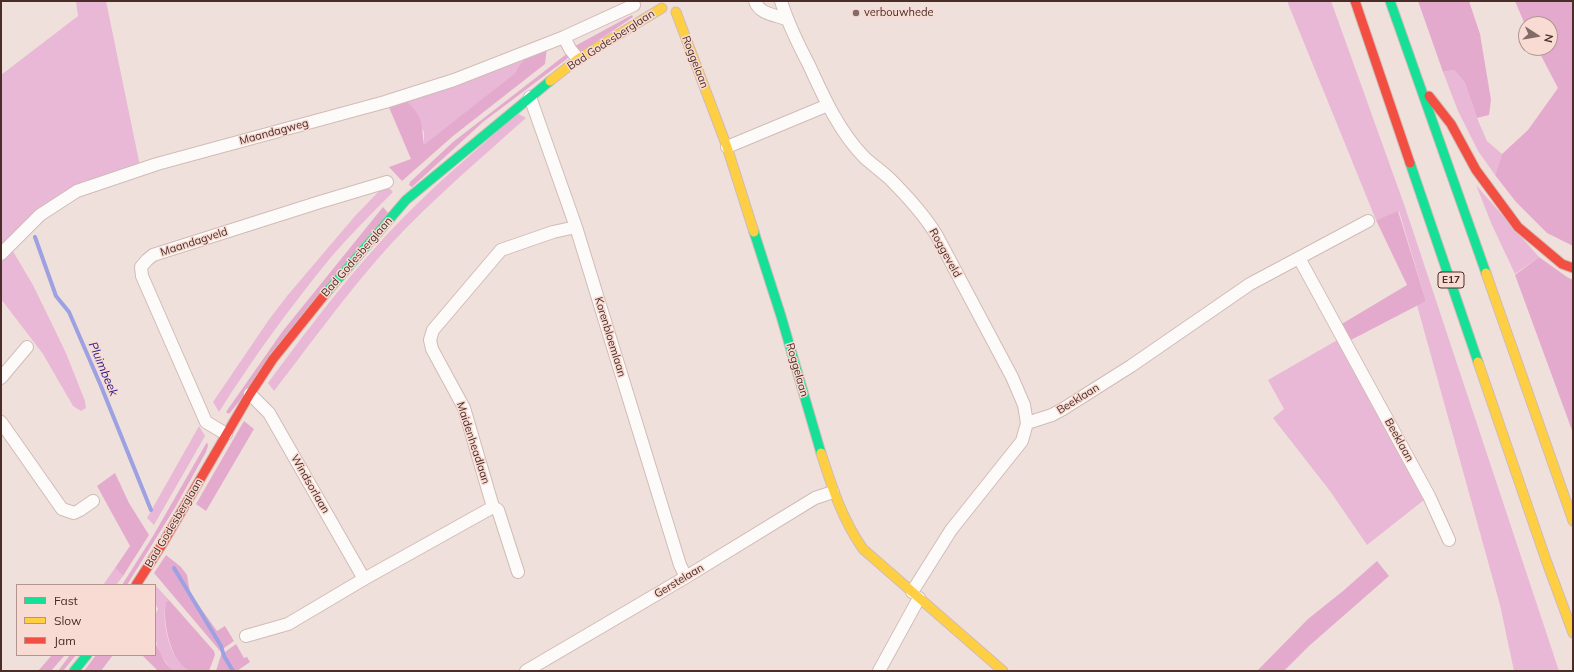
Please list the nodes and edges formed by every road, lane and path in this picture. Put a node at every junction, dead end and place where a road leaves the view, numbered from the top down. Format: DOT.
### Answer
graph roads {
  1 [pos="755,1"];
  2 [pos="781,1"];
  3 [pos="1355,1"];
  4 [pos="1390,1"];
  5 [pos="682,3"];
  6 [pos="661,4"];
  7 [pos="634,5"];
  8 [pos="676,12"];
  9 [pos="786,19"];
  10 [pos="564,37"];
  11 [pos="578,60"];
  12 [pos="1419,83"];
  13 [pos="530,97"];
  14 [pos="828,105"];
  15 [pos="727,147"];
  16 [pos="387,182"];
  17 [pos="1368,221"];
  18 [pos="576,227"];
  19 [pos="1,254"];
  20 [pos="1299,258"];
  21 [pos="1573,268"];
  22 [pos="27,347"];
  23 [pos="1,378"];
  24 [pos="250,394"];
  25 [pos="1,422"];
  26 [pos="1027,423"];
  27 [pos="226,434"];
  28 [pos="833,492"];
  29 [pos="93,501"];
  30 [pos="493,506"];
  31 [pos="1573,521"];
  32 [pos="1449,540"];
  33 [pos="518,572"];
  34 [pos="686,577"];
  35 [pos="364,580"];
  36 [pos="137,584"];
  37 [pos="915,595"];
  38 [pos="1573,633"];
  39 [pos="246,636"];
  40 [pos="86,656"];
  41 [pos="74,671"];
  42 [pos="526,671"];
  43 [pos="879,671"];
  44 [pos="1003,671"];
  1 -- 9 [label="street"];
  2 -- 9 [label="street, Roggeveld"];
  3 -- 38 [label="main road, E17"];
  4 -- 12 [label="main road"];
  5 -- 8 [label="main road"];
  6 -- 8 [label="main road"];
  6 -- 11 [label="main road, Bad Godesberglaan"];
  7 -- 10 [label="street, Maandagweg"];
  8 -- 15 [label="main road, Roggelaan"];
  9 -- 14 [label="street, Roggeveld"];
  10 -- 11 [label="street"];
  10 -- 19 [label="street, Maandagweg"];
  11 -- 13 [label="main road, Bad Godesberglaan"];
  12 -- 21 [label="main road"];
  12 -- 31 [label="main road"];
  13 -- 18 [label="street, Korenbloemlaan"];
  13 -- 24 [label="main road, Bad Godesberglaan"];
  14 -- 15 [label="street"];
  14 -- 26 [label="street, Roggeveld"];
  15 -- 28 [label="main road, Roggelaan"];
  16 -- 27 [label="street, Maandagveld"];
  17 -- 20 [label="street, Beeklaan"];
  18 -- 30 [label="street, Maidenheadlaan"];
  18 -- 34 [label="street, Korenbloemlaan"];
  20 -- 26 [label="street, Beeklaan"];
  20 -- 32 [label="street, Beeklaan"];
  22 -- 23 [label="street"];
  24 -- 27 [label="main road, Bad Godesberglaan"];
  24 -- 35 [label="street, Windsorlaan"];
  25 -- 29 [label="street"];
  26 -- 37 [label="street"];
  27 -- 36 [label="main road, Bad Godesberglaan"];
  28 -- 34 [label="street, Gerstelaan"];
  28 -- 37 [label="main road, Roggelaan"];
  30 -- 33 [label="street, Maidenheadlaan"];
  30 -- 35 [label="street"];
  34 -- 42 [label="street, Gerstelaan"];
  35 -- 39 [label="street"];
  37 -- 43 [label="street"];
  37 -- 44 [label="main road, Roggelaan"];
  40 -- 41 [label="main road"];
}
